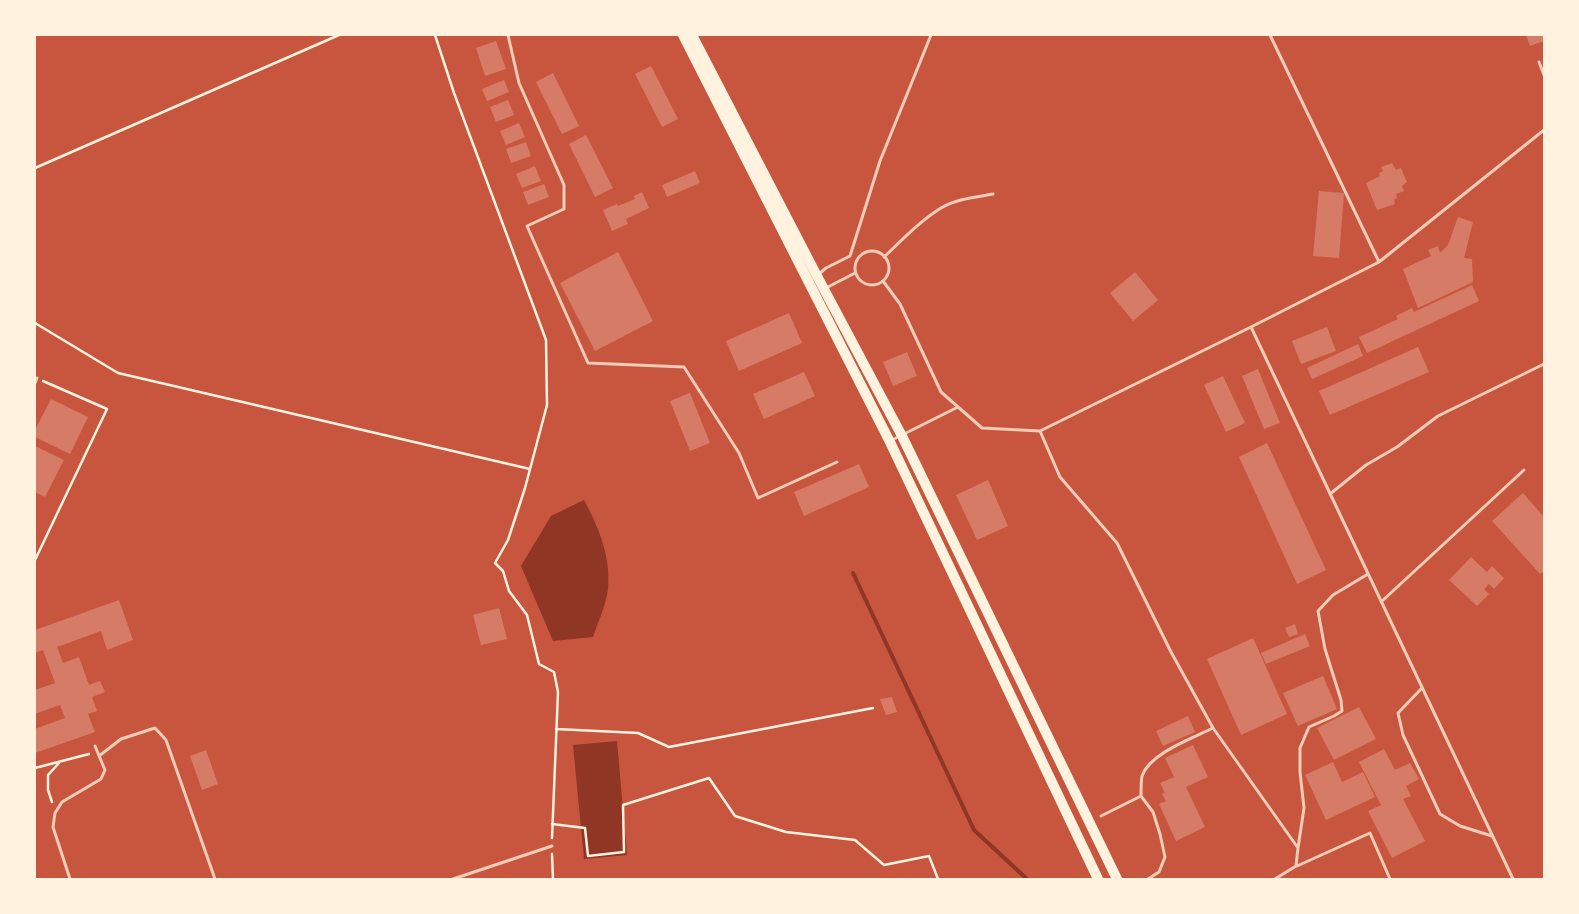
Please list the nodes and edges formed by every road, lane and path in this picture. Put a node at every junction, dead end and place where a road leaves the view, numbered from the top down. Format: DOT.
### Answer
graph roads {
  1 [pos="339,35"];
  2 [pos="435,35"];
  3 [pos="508,35"];
  4 [pos="683,35"];
  5 [pos="692,35"];
  6 [pos="931,35"];
  7 [pos="1270,35"];
  8 [pos="1539,62"];
  9 [pos="1544,76"];
  10 [pos="1544,130"];
  11 [pos="35,168"];
  12 [pos="993,194"];
  13 [pos="884,257"];
  14 [pos="1379,262"];
  15 [pos="855,273"];
  16 [pos="817,276"];
  17 [pos="883,281"];
  18 [pos="824,289"];
  19 [pos="35,323"];
  20 [pos="1251,328"];
  21 [pos="1544,364"];
  22 [pos="37,378"];
  23 [pos="35,383"];
  24 [pos="958,407"];
  25 [pos="1040,431"];
  26 [pos="902,436"];
  27 [pos="890,442"];
  28 [pos="837,462"];
  29 [pos="530,469"];
  30 [pos="1524,470"];
  31 [pos="1330,494"];
  32 [pos="35,560"];
  33 [pos="1368,574"];
  34 [pos="1381,602"];
  35 [pos="1422,688"];
  36 [pos="873,708"];
  37 [pos="1213,728"];
  38 [pos="556,729"];
  39 [pos="95,746"];
  40 [pos="98,752"];
  41 [pos="99,756"];
  42 [pos="60,761"];
  43 [pos="35,768"];
  44 [pos="1141,796"];
  45 [pos="55,813"];
  46 [pos="1101,816"];
  47 [pos="552,824"];
  48 [pos="1492,836"];
  49 [pos="552,846"];
  50 [pos="1298,848"];
  51 [pos="1296,866"];
  52 [pos="70,879"];
  53 [pos="215,879"];
  54 [pos="453,879"];
  55 [pos="553,879"];
  56 [pos="938,879"];
  57 [pos="1098,879"];
  58 [pos="1117,879"];
  59 [pos="1148,879"];
  60 [pos="1275,879"];
  61 [pos="1390,879"];
  62 [pos="1513,879"];
  1 -- 11 [label="path"];
  2 -- 29 [label="path"];
  3 -- 28 [label="lane"];
  4 -- 27 [label="main road"];
  5 -- 16 [label="main road"];
  6 -- 16 [label="lane"];
  7 -- 14 [label="lane"];
  8 -- 9 [label="lane"];
  10 -- 14 [label="lane"];
  12 -- 13 [label="lane"];
  13 -- 15 [label="lane"];
  13 -- 17 [label="lane"];
  14 -- 20 [label="lane"];
  15 -- 17 [label="lane"];
  15 -- 18 [label="lane"];
  16 -- 18 [label="main road"];
  17 -- 24 [label="lane"];
  18 -- 26 [label="main road"];
  19 -- 29 [label="path"];
  20 -- 25 [label="lane"];
  20 -- 31 [label="lane"];
  21 -- 31 [label="lane"];
  22 -- 23 [label="lane"];
  22 -- 32 [label="path"];
  24 -- 25 [label="lane"];
  24 -- 26 [label="lane"];
  25 -- 37 [label="lane"];
  26 -- 27 [label="lane"];
  26 -- 58 [label="main road"];
  27 -- 57 [label="main road"];
  29 -- 38 [label="path"];
  30 -- 34 [label="lane"];
  31 -- 33 [label="lane"];
  33 -- 34 [label="lane"];
  33 -- 50 [label="lane"];
  34 -- 35 [label="lane"];
  35 -- 48 [label="lane"];
  35 -- 48 [label="lane"];
  36 -- 38 [label="path"];
  37 -- 44 [label="lane"];
  37 -- 50 [label="lane"];
  38 -- 47 [label="path"];
  39 -- 40 [label="lane"];
  40 -- 41 [label="lane"];
  40 -- 42 [label="path"];
  41 -- 45 [label="lane"];
  41 -- 53 [label="lane"];
  42 -- 43 [label="path"];
  42 -- 45 [label="path"];
  44 -- 46 [label="lane"];
  44 -- 59 [label="lane"];
  45 -- 52 [label="lane"];
  47 -- 49 [label="path"];
  47 -- 56 [label="path"];
  48 -- 62 [label="lane"];
  49 -- 54 [label="lane"];
  49 -- 55 [label="path"];
  50 -- 51 [label="lane"];
  51 -- 60 [label="lane"];
  51 -- 61 [label="lane"];
}
